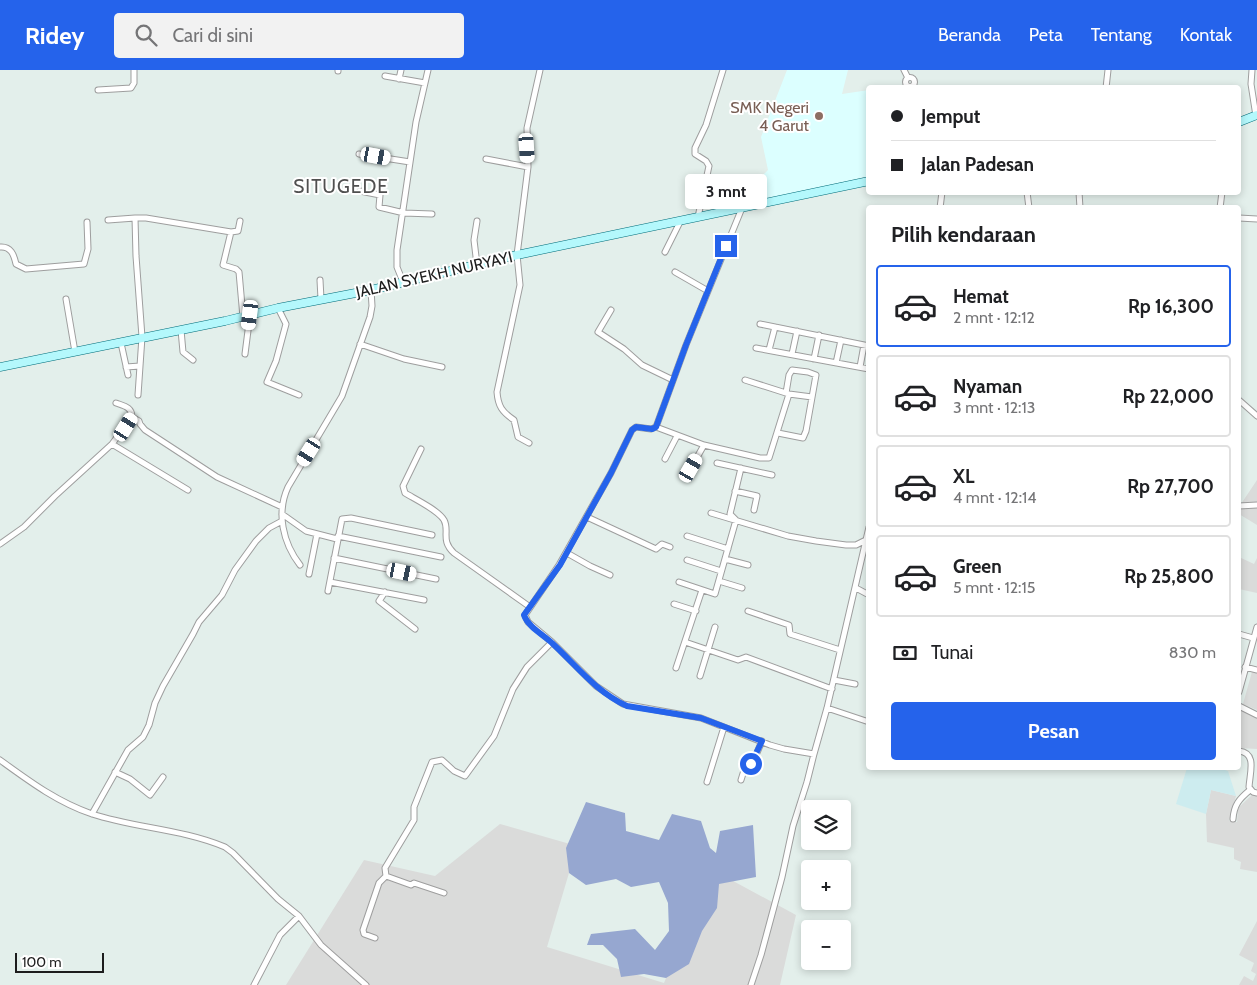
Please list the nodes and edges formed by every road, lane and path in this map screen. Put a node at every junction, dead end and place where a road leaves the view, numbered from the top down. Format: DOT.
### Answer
graph roads {
  1 [pos="134,70"];
  2 [pos="401,70"];
  3 [pos="428,70"];
  4 [pos="540,70"];
  5 [pos="723,70"];
  6 [pos="904,70"];
  7 [pos="1108,70"];
  8 [pos="1252,70"];
  9 [pos="385,76"];
  10 [pos="399,79"];
  11 [pos="425,83"];
  12 [pos="908,85"];
  13 [pos="1106,85"];
  14 [pos="98,90"];
  15 [pos="1257,115"];
  16 [pos="1241,121"];
  17 [pos="359,154"];
  18 [pos="486,159"];
  19 [pos="410,162"];
  20 [pos="528,167"];
  21 [pos="866,182"];
  22 [pos="360,190"];
  23 [pos="742,208"];
  24 [pos="404,212"];
  25 [pos="432,214"];
  26 [pos="135,218"];
  27 [pos="698,218"];
  28 [pos="1241,218"];
  29 [pos="1257,219"];
  30 [pos="108,220"];
  31 [pos="240,221"];
  32 [pos="477,221"];
  33 [pos="87,222"];
  34 [pos="680,222"];
  35 [pos="231,232"];
  36 [pos="0,247"];
  37 [pos="666,252"];
  38 [pos="517,256"];
  39 [pos="477,265"];
  40 [pos="675,272"];
  41 [pos="320,280"];
  42 [pos="403,282"];
  43 [pos="371,290"];
  44 [pos="708,291"];
  45 [pos="66,299"];
  46 [pos="321,299"];
  47 [pos="278,308"];
  48 [pos="611,310"];
  49 [pos="247,316"];
  50 [pos="760,324"];
  51 [pos="775,327"];
  52 [pos="181,330"];
  53 [pos="797,331"];
  54 [pos="819,335"];
  55 [pos="142,337"];
  56 [pos="842,340"];
  57 [pos="121,342"];
  58 [pos="360,344"];
  59 [pos="866,346"];
  60 [pos="756,348"];
  61 [pos="769,350"];
  62 [pos="76,352"];
  63 [pos="245,354"];
  64 [pos="792,354"];
  65 [pos="814,358"];
  66 [pos="193,360"];
  67 [pos="836,363"];
  68 [pos="140,366"];
  69 [pos="126,367"];
  70 [pos="442,367"];
  71 [pos="860,367"];
  72 [pos="0,368"];
  73 [pos="866,368"];
  74 [pos="128,376"];
  75 [pos="673,380"];
  76 [pos="745,380"];
  77 [pos="788,393"];
  78 [pos="138,395"];
  79 [pos="299,395"];
  80 [pos="812,396"];
  81 [pos="1241,402"];
  82 [pos="116,403"];
  83 [pos="132,416"];
  84 [pos="1257,416"];
  85 [pos="656,427"];
  86 [pos="778,433"];
  87 [pos="677,436"];
  88 [pos="529,443"];
  89 [pos="112,444"];
  90 [pos="704,445"];
  91 [pos="420,449"];
  92 [pos="665,459"];
  93 [pos="717,463"];
  94 [pos="691,468"];
  95 [pos="740,468"];
  96 [pos="772,475"];
  97 [pos="188,490"];
  98 [pos="735,491"];
  99 [pos="1257,505"];
  100 [pos="1241,506"];
  101 [pos="282,507"];
  102 [pos="754,510"];
  103 [pos="711,513"];
  104 [pos="282,514"];
  105 [pos="587,517"];
  106 [pos="736,520"];
  107 [pos="282,521"];
  108 [pos="317,534"];
  109 [pos="432,535"];
  110 [pos="687,536"];
  111 [pos="337,538"];
  112 [pos="866,540"];
  113 [pos="0,544"];
  114 [pos="670,547"];
  115 [pos="728,549"];
  116 [pos="566,552"];
  117 [pos="441,557"];
  118 [pos="334,558"];
  119 [pos="725,559"];
  120 [pos="687,560"];
  121 [pos="300,565"];
  122 [pos="748,565"];
  123 [pos="721,571"];
  124 [pos="309,574"];
  125 [pos="610,575"];
  126 [pos="436,579"];
  127 [pos="719,581"];
  128 [pos="330,582"];
  129 [pos="679,582"];
  130 [pos="742,588"];
  131 [pos="856,588"];
  132 [pos="328,590"];
  133 [pos="702,590"];
  134 [pos="386,592"];
  135 [pos="866,593"];
  136 [pos="424,600"];
  137 [pos="674,604"];
  138 [pos="530,606"];
  139 [pos="696,611"];
  140 [pos="748,611"];
  141 [pos="1257,627"];
  142 [pos="715,628"];
  143 [pos="415,629"];
  144 [pos="1241,635"];
  145 [pos="1253,638"];
  146 [pos="552,642"];
  147 [pos="685,642"];
  148 [pos="708,650"];
  149 [pos="840,650"];
  150 [pos="1245,667"];
  151 [pos="676,668"];
  152 [pos="1257,670"];
  153 [pos="700,676"];
  154 [pos="834,680"];
  155 [pos="854,684"];
  156 [pos="1241,684"];
  157 [pos="832,689"];
  158 [pos="1241,707"];
  159 [pos="827,708"];
  160 [pos="1257,714"];
  161 [pos="866,721"];
  162 [pos="724,727"];
  163 [pos="762,741"];
  164 [pos="1241,751"];
  165 [pos="814,754"];
  166 [pos="0,760"];
  167 [pos="115,772"];
  168 [pos="163,777"];
  169 [pos="741,780"];
  170 [pos="707,782"];
  171 [pos="1250,790"];
  172 [pos="1257,793"];
  173 [pos="92,814"];
  174 [pos="1233,819"];
  175 [pos="386,876"];
  176 [pos="444,893"];
  177 [pos="299,916"];
  178 [pos="375,938"];
  179 [pos="254,985"];
  180 [pos="366,985"];
  181 [pos="751,985"];
  1 -- 14 [label="street"];
  2 -- 10 [label="street"];
  3 -- 11 [label="street"];
  4 -- 20 [label="street"];
  5 -- 27 [label="street"];
  6 -- 12 [label="street"];
  7 -- 13 [label="street"];
  8 -- 15 [label="street"];
  9 -- 10 [label="street"];
  10 -- 11 [label="street"];
  11 -- 19 [label="street"];
  15 -- 16 [label="main road"];
  17 -- 19 [label="street"];
  18 -- 20 [label="street"];
  19 -- 24 [label="street"];
  20 -- 38 [label="street"];
  21 -- 23 [label="main road, JALAN SYEKH NURYAYI"];
  22 -- 24 [label="street"];
  23 -- 27 [label="main road, JALAN SYEKH NURYAYI"];
  23 -- 44 [label="street"];
  24 -- 25 [label="street"];
  24 -- 42 [label="street"];
  26 -- 30 [label="street"];
  26 -- 35 [label="street"];
  26 -- 55 [label="street"];
  27 -- 34 [label="main road, JALAN SYEKH NURYAYI"];
  28 -- 29 [label="street"];
  31 -- 35 [label="street"];
  32 -- 39 [label="street"];
  33 -- 36 [label="street"];
  34 -- 37 [label="street"];
  34 -- 38 [label="main road, JALAN SYEKH NURYAYI"];
  35 -- 49 [label="street"];
  38 -- 39 [label="main road, JALAN SYEKH NURYAYI"];
  38 -- 88 [label="street"];
  39 -- 42 [label="main road, JALAN SYEKH NURYAYI"];
  40 -- 44 [label="street"];
  41 -- 46 [label="street"];
  42 -- 43 [label="main road, JALAN SYEKH NURYAYI"];
  43 -- 46 [label="main road, JALAN SYEKH NURYAYI"];
  43 -- 58 [label="street"];
  44 -- 75 [label="street"];
  45 -- 62 [label="street"];
  46 -- 47 [label="main road, JALAN SYEKH NURYAYI"];
  47 -- 49 [label="main road, JALAN SYEKH NURYAYI"];
  47 -- 79 [label="street"];
  48 -- 75 [label="street"];
  49 -- 52 [label="main road, JALAN SYEKH NURYAYI"];
  49 -- 63 [label="street"];
  50 -- 51 [label="street"];
  51 -- 53 [label="street"];
  51 -- 61 [label="street"];
  52 -- 55 [label="main road, JALAN SYEKH NURYAYI"];
  52 -- 66 [label="street"];
  53 -- 54 [label="street"];
  53 -- 64 [label="street"];
  54 -- 56 [label="street"];
  54 -- 65 [label="street"];
  55 -- 57 [label="main road, JALAN SYEKH NURYAYI"];
  55 -- 68 [label="street"];
  56 -- 59 [label="street"];
  56 -- 67 [label="street"];
  57 -- 62 [label="main road, JALAN SYEKH NURYAYI"];
  57 -- 69 [label="street"];
  58 -- 70 [label="street"];
  58 -- 101 [label="street"];
  59 -- 71 [label="street"];
  60 -- 61 [label="street"];
  61 -- 64 [label="street"];
  62 -- 72 [label="main road, JALAN SYEKH NURYAYI"];
  64 -- 65 [label="street"];
  65 -- 67 [label="street"];
  67 -- 71 [label="street"];
  68 -- 69 [label="street"];
  68 -- 78 [label="street"];
  69 -- 74 [label="street"];
  71 -- 73 [label="street"];
  75 -- 85 [label="street"];
  76 -- 77 [label="street"];
  77 -- 80 [label="street"];
  77 -- 80 [label="street"];
  77 -- 86 [label="street"];
  80 -- 86 [label="street"];
  81 -- 84 [label="street"];
  82 -- 83 [label="street"];
  83 -- 89 [label="street"];
  83 -- 101 [label="street"];
  85 -- 87 [label="street"];
  85 -- 105 [label="street"];
  86 -- 90 [label="street"];
  87 -- 90 [label="street"];
  87 -- 92 [label="street"];
  89 -- 97 [label="street"];
  89 -- 113 [label="street"];
  90 -- 94 [label="street"];
  91 -- 138 [label="street"];
  93 -- 95 [label="street"];
  95 -- 96 [label="street"];
  95 -- 98 [label="street"];
  98 -- 102 [label="street"];
  98 -- 106 [label="street"];
  99 -- 100 [label="street"];
  101 -- 104 [label="street"];
  103 -- 106 [label="street"];
  104 -- 107 [label="street"];
  104 -- 108 [label="street"];
  105 -- 114 [label="street"];
  105 -- 116 [label="street"];
  106 -- 112 [label="street"];
  106 -- 115 [label="street"];
  107 -- 121 [label="street"];
  107 -- 167 [label="street"];
  108 -- 111 [label="street"];
  108 -- 124 [label="street"];
  109 -- 111 [label="street"];
  110 -- 115 [label="street"];
  111 -- 117 [label="street"];
  111 -- 118 [label="street"];
  112 -- 131 [label="street"];
  115 -- 119 [label="street"];
  116 -- 125 [label="street"];
  116 -- 138 [label="street"];
  118 -- 126 [label="street"];
  118 -- 128 [label="street"];
  119 -- 122 [label="street"];
  119 -- 123 [label="street"];
  120 -- 123 [label="street"];
  123 -- 127 [label="street"];
  127 -- 130 [label="street"];
  127 -- 133 [label="street"];
  128 -- 132 [label="street"];
  128 -- 134 [label="street"];
  129 -- 133 [label="street"];
  131 -- 135 [label="street"];
  131 -- 149 [label="street"];
  133 -- 139 [label="street"];
  134 -- 136 [label="street"];
  134 -- 143 [label="street"];
  137 -- 139 [label="street"];
  138 -- 146 [label="street"];
  139 -- 147 [label="street"];
  140 -- 149 [label="street"];
  141 -- 145 [label="street"];
  142 -- 148 [label="street"];
  144 -- 145 [label="street"];
  145 -- 150 [label="street"];
  146 -- 162 [label="street"];
  146 -- 175 [label="street"];
  147 -- 148 [label="street"];
  147 -- 151 [label="street"];
  148 -- 153 [label="street"];
  148 -- 157 [label="street"];
  149 -- 154 [label="street"];
  150 -- 152 [label="street"];
  150 -- 156 [label="street"];
  154 -- 155 [label="street"];
  154 -- 157 [label="street"];
  157 -- 159 [label="street"];
  158 -- 160 [label="street"];
  159 -- 161 [label="street"];
  159 -- 165 [label="street"];
  162 -- 163 [label="street"];
  162 -- 170 [label="street"];
  163 -- 165 [label="street"];
  163 -- 169 [label="street"];
  164 -- 171 [label="street"];
  165 -- 181 [label="street"];
  166 -- 173 [label="street"];
  167 -- 168 [label="street"];
  167 -- 173 [label="street"];
  171 -- 172 [label="street"];
  171 -- 174 [label="street"];
  173 -- 177 [label="street"];
  175 -- 176 [label="street"];
  175 -- 178 [label="street"];
  177 -- 179 [label="street"];
  177 -- 180 [label="street"];
}
